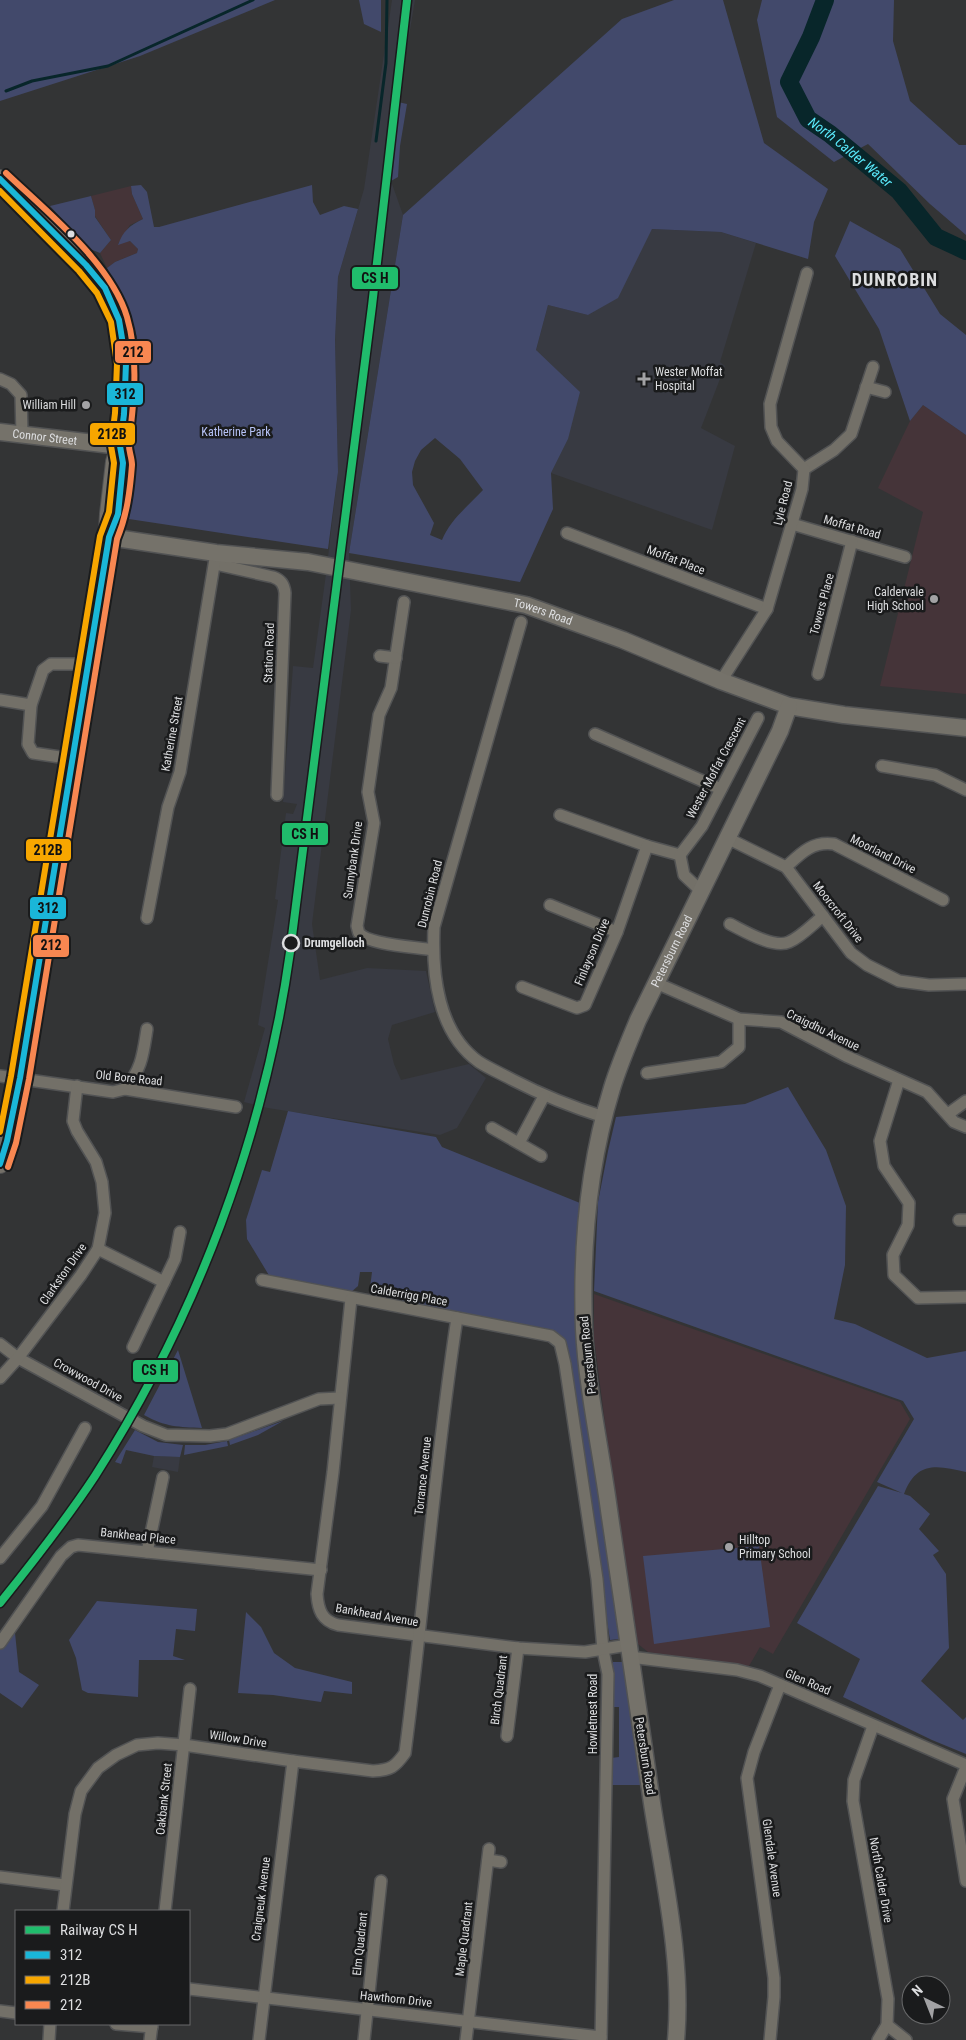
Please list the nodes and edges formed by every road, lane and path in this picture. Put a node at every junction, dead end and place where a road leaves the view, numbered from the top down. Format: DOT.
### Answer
graph roads {
  1 [pos="0,179"];
  2 [pos="807,273"];
  3 [pos="873,367"];
  4 [pos="0,378"];
  5 [pos="866,387"];
  6 [pos="885,392"];
  7 [pos="0,432"];
  8 [pos="22,435"];
  9 [pos="120,446"];
  10 [pos="804,469"];
  11 [pos="792,524"];
  12 [pos="109,537"];
  13 [pos="572,538"];
  14 [pos="852,541"];
  15 [pos="905,556"];
  16 [pos="215,558"];
  17 [pos="404,602"];
  18 [pos="767,609"];
  19 [pos="521,622"];
  20 [pos="380,656"];
  21 [pos="396,658"];
  22 [pos="89,664"];
  23 [pos="818,674"];
  24 [pos="721,681"];
  25 [pos="0,700"];
  26 [pos="31,705"];
  27 [pos="789,706"];
  28 [pos="758,718"];
  29 [pos="966,728"];
  30 [pos="595,734"];
  31 [pos="73,759"];
  32 [pos="882,766"];
  33 [pos="721,789"];
  34 [pos="966,790"];
  35 [pos="277,795"];
  36 [pos="560,815"];
  37 [pos="727,838"];
  38 [pos="647,846"];
  39 [pos="680,854"];
  40 [pos="786,867"];
  41 [pos="702,892"];
  42 [pos="943,900"];
  43 [pos="550,905"];
  44 [pos="824,916"];
  45 [pos="147,918"];
  46 [pos="730,924"];
  47 [pos="617,932"];
  48 [pos="433,950"];
  49 [pos="656,983"];
  50 [pos="966,984"];
  51 [pos="522,987"];
  52 [pos="739,1019"];
  53 [pos="147,1029"];
  54 [pos="647,1073"];
  55 [pos="0,1076"];
  56 [pos="20,1078"];
  57 [pos="899,1080"];
  58 [pos="77,1086"];
  59 [pos="125,1089"];
  60 [pos="544,1096"];
  61 [pos="966,1101"];
  62 [pos="236,1107"];
  63 [pos="948,1114"];
  64 [pos="604,1117"];
  65 [pos="966,1127"];
  66 [pos="492,1128"];
  67 [pos="518,1143"];
  68 [pos="542,1156"];
  69 [pos="0,1164"];
  70 [pos="180,1232"];
  71 [pos="98,1249"];
  72 [pos="262,1280"];
  73 [pos="164,1282"];
  74 [pos="966,1297"];
  75 [pos="351,1299"];
  76 [pos="457,1318"];
  77 [pos="551,1336"];
  78 [pos="0,1344"];
  79 [pos="133,1348"];
  80 [pos="18,1358"];
  81 [pos="0,1378"];
  82 [pos="340,1398"];
  83 [pos="85,1428"];
  84 [pos="163,1477"];
  85 [pos="4,1545"];
  86 [pos="147,1552"];
  87 [pos="0,1558"];
  88 [pos="321,1570"];
  89 [pos="420,1636"];
  90 [pos="0,1643"];
  91 [pos="518,1648"];
  92 [pos="603,1650"];
  93 [pos="629,1651"];
  94 [pos="780,1685"];
  95 [pos="190,1689"];
  96 [pos="873,1726"];
  97 [pos="507,1736"];
  98 [pos="184,1745"];
  99 [pos="293,1762"];
  100 [pos="966,1766"];
  101 [pos="501,1862"];
  102 [pos="0,1877"];
  103 [pos="381,1881"];
  104 [pos="966,1881"];
  105 [pos="65,1885"];
  106 [pos="62,1910"];
  107 [pos="165,1910"];
  108 [pos="190,1988"];
  109 [pos="263,1998"];
  110 [pos="367,2010"];
  111 [pos="0,2011"];
  112 [pos="15,2013"];
  113 [pos="468,2021"];
  114 [pos="50,2025"];
  115 [pos="134,2025"];
  116 [pos="887,2025"];
  117 [pos="152,2026"];
  118 [pos="601,2038"];
  119 [pos="48,2040"];
  120 [pos="150,2040"];
  121 [pos="258,2040"];
  122 [pos="364,2040"];
  123 [pos="466,2040"];
  124 [pos="676,2040"];
  125 [pos="770,2040"];
  126 [pos="878,2040"];
  127 [pos="906,2040"];
  1 -- 9 [label="main road"];
  2 -- 10 [label="street, Lyle Road"];
  3 -- 5 [label="street"];
  4 -- 8 [label="street"];
  5 -- 6 [label="street"];
  5 -- 10 [label="street"];
  7 -- 8 [label="main road, Connor Street"];
  8 -- 9 [label="main road, Connor Street"];
  9 -- 12 [label="main road"];
  10 -- 11 [label="street, Lyle Road"];
  11 -- 14 [label="street, Moffat Road"];
  11 -- 18 [label="street, Lyle Road"];
  12 -- 16 [label="main road, Towers Road"];
  12 -- 22 [label="main road"];
  13 -- 18 [label="street, Moffat Place"];
  14 -- 15 [label="street, Moffat Road"];
  14 -- 23 [label="street, Towers Place"];
  16 -- 24 [label="main road, Towers Road"];
  16 -- 35 [label="street, Station Road"];
  16 -- 45 [label="street, Katherine Street"];
  17 -- 21 [label="street, Sunnybank Drive"];
  18 -- 24 [label="street, Lyle Road"];
  19 -- 48 [label="street, Dunrobin Road"];
  20 -- 21 [label="street"];
  21 -- 48 [label="street, Sunnybank Drive"];
  22 -- 26 [label="street"];
  22 -- 31 [label="main road"];
  24 -- 27 [label="main road, Towers Road"];
  25 -- 26 [label="street"];
  26 -- 31 [label="street"];
  27 -- 29 [label="main road, Towers Road"];
  27 -- 37 [label="main road, Petersburn Road"];
  28 -- 33 [label="street, Wester Moffat Crescent"];
  30 -- 33 [label="street"];
  31 -- 56 [label="main road"];
  32 -- 34 [label="street"];
  33 -- 39 [label="street, Wester Moffat Crescent"];
  36 -- 38 [label="street"];
  37 -- 40 [label="street, Moorcroft Drive"];
  37 -- 41 [label="main road, Petersburn Road"];
  38 -- 39 [label="street"];
  38 -- 47 [label="street, Finlayson Drive"];
  39 -- 41 [label="street"];
  40 -- 42 [label="street, Moorland Drive"];
  40 -- 44 [label="street, Moorcroft Drive"];
  41 -- 49 [label="main road, Petersburn Road"];
  43 -- 47 [label="street"];
  44 -- 46 [label="street"];
  44 -- 50 [label="street, Moorcroft Drive"];
  47 -- 51 [label="street, Finlayson Drive"];
  48 -- 60 [label="street, Dunrobin Road"];
  49 -- 52 [label="street, Craigdhu Avenue"];
  49 -- 64 [label="main road, Petersburn Road"];
  52 -- 54 [label="street"];
  52 -- 57 [label="street, Craigdhu Avenue"];
  53 -- 59 [label="street"];
  55 -- 56 [label="street, Old Bore Road"];
  56 -- 58 [label="street, Old Bore Road"];
  56 -- 69 [label="main road"];
  57 -- 63 [label="street, Craigdhu Avenue"];
  57 -- 74 [label="street"];
  58 -- 59 [label="street, Old Bore Road"];
  58 -- 71 [label="street, Clarkston Drive"];
  59 -- 62 [label="street, Old Bore Road"];
  60 -- 64 [label="street, Dunrobin Road"];
  60 -- 67 [label="street"];
  61 -- 63 [label="street"];
  63 -- 65 [label="street, Craigdhu Avenue"];
  64 -- 93 [label="main road, Petersburn Road"];
  66 -- 67 [label="street"];
  67 -- 68 [label="street"];
  70 -- 73 [label="street"];
  71 -- 73 [label="street"];
  71 -- 80 [label="street, Clarkston Drive"];
  72 -- 75 [label="street, Calderrigg Place"];
  73 -- 79 [label="street"];
  75 -- 76 [label="street, Calderrigg Place"];
  75 -- 82 [label="street, Bankhead Avenue"];
  76 -- 77 [label="street, Calderrigg Place"];
  76 -- 89 [label="street, Torrance Avenue"];
  77 -- 92 [label="street, Howletnest Road"];
  78 -- 80 [label="street, Crowwood Drive"];
  80 -- 81 [label="street, Clarkston Drive"];
  80 -- 82 [label="street, Crowwood Drive"];
  82 -- 88 [label="street, Bankhead Avenue"];
  83 -- 85 [label="street"];
  84 -- 86 [label="street"];
  85 -- 87 [label="street"];
  86 -- 88 [label="street, Bankhead Place"];
  86 -- 90 [label="street, Bankhead Place"];
  88 -- 89 [label="street, Bankhead Avenue"];
  89 -- 91 [label="street, Bankhead Avenue"];
  89 -- 99 [label="street, Willow Drive"];
  91 -- 92 [label="street, Bankhead Avenue"];
  91 -- 97 [label="street, Birch Quadrant"];
  92 -- 93 [label="street, Bankhead Avenue"];
  92 -- 118 [label="street, Howletnest Road"];
  93 -- 94 [label="street, Glen Road"];
  93 -- 124 [label="main road, Petersburn Road"];
  94 -- 96 [label="street, Glen Road"];
  94 -- 125 [label="street, Glendale Avenue"];
  95 -- 98 [label="street, Oakbank Street"];
  96 -- 100 [label="street, Glen Road"];
  96 -- 116 [label="street, North Calder Drive"];
  98 -- 99 [label="street, Willow Drive"];
  98 -- 105 [label="street, Willow Drive"];
  98 -- 107 [label="street, Oakbank Street"];
  99 -- 109 [label="street, Craigneuk Avenue"];
  100 -- 104 [label="street"];
  101 -- 113 [label="street, Maple Quadrant"];
  102 -- 105 [label="street"];
  103 -- 110 [label="street, Elm Quadrant"];
  105 -- 106 [label="street, Willow Drive"];
  108 -- 109 [label="street, Hawthorn Drive"];
  109 -- 110 [label="street, Hawthorn Drive"];
  109 -- 121 [label="street, Craigneuk Avenue"];
  110 -- 113 [label="street, Hawthorn Drive"];
  110 -- 122 [label="street, Elm Quadrant"];
  111 -- 112 [label="street"];
  113 -- 118 [label="street, Hawthorn Drive"];
  113 -- 123 [label="street, Maple Quadrant"];
  114 -- 119 [label="street"];
  115 -- 117 [label="street"];
  116 -- 126 [label="street, North Calder Drive"];
  116 -- 127 [label="street"];
  117 -- 120 [label="street"];
}
